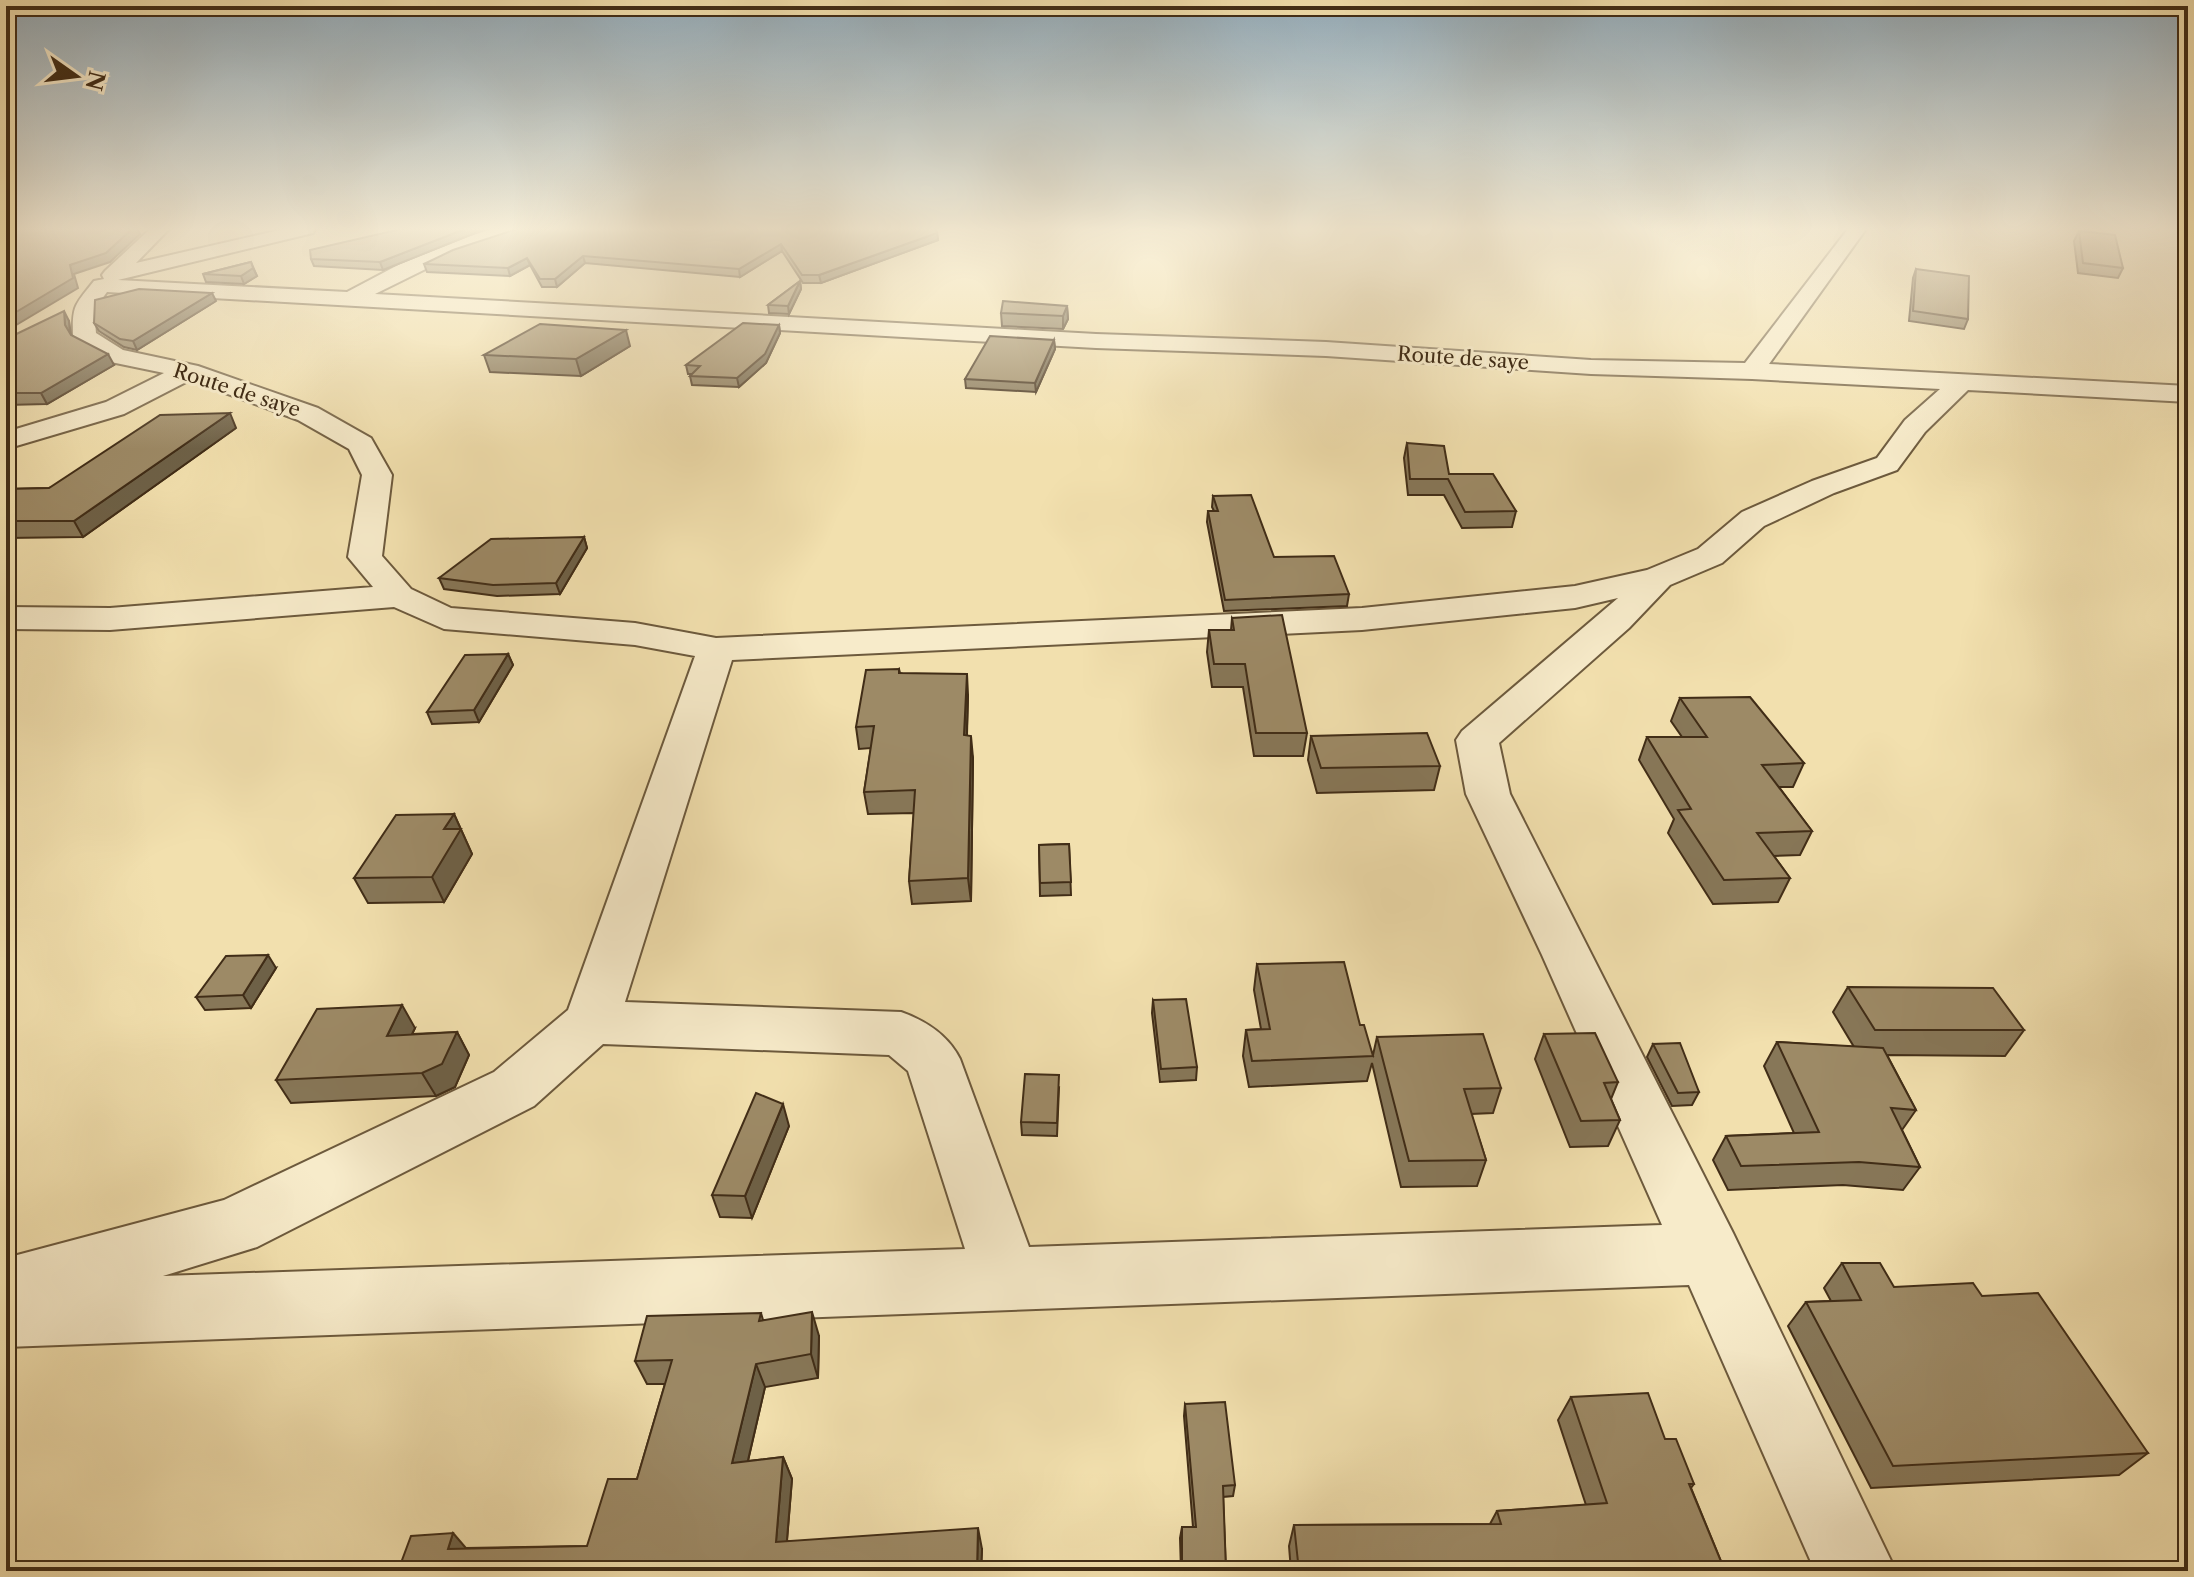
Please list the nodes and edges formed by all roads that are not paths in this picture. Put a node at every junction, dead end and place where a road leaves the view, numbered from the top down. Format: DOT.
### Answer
graph roads {
  1 [pos="76,303"];
  2 [pos="89,303"];
  3 [pos="396,303"];
  4 [pos="1803,303"];
  5 [pos="63,312"];
  6 [pos="189,371"];
  7 [pos="1752,371"];
  8 [pos="1961,383"];
  9 [pos="2188,394"];
  10 [pos="6,441"];
  11 [pos="1658,578"];
  12 [pos="399,596"];
  13 [pos="6,618"];
  14 [pos="716,649"];
  15 [pos="591,1022"];
  16 [pos="1710,1254"];
  17 [pos="1008,1279"];
  18 [pos="6,1290"];
  19 [pos="6,1314"];
  20 [pos="1856,1571"];
  1 -- 5 [label="street"];
  2 -- 6 [label="street, Route de saye"];
  3 -- 7 [label="street, Route de saye"];
  4 -- 7 [label="street"];
  6 -- 10 [label="street"];
  6 -- 12 [label="street, Route de saye"];
  7 -- 8 [label="street, Route de saye"];
  8 -- 9 [label="street, Route de saye"];
  8 -- 11 [label="street"];
  11 -- 14 [label="street, Route de saye"];
  11 -- 16 [label="street"];
  12 -- 13 [label="street"];
  12 -- 14 [label="street, Route de saye"];
  14 -- 15 [label="street"];
  15 -- 17 [label="street"];
  15 -- 18 [label="street"];
  16 -- 17 [label="street"];
  16 -- 20 [label="street"];
  17 -- 19 [label="street"];
}
